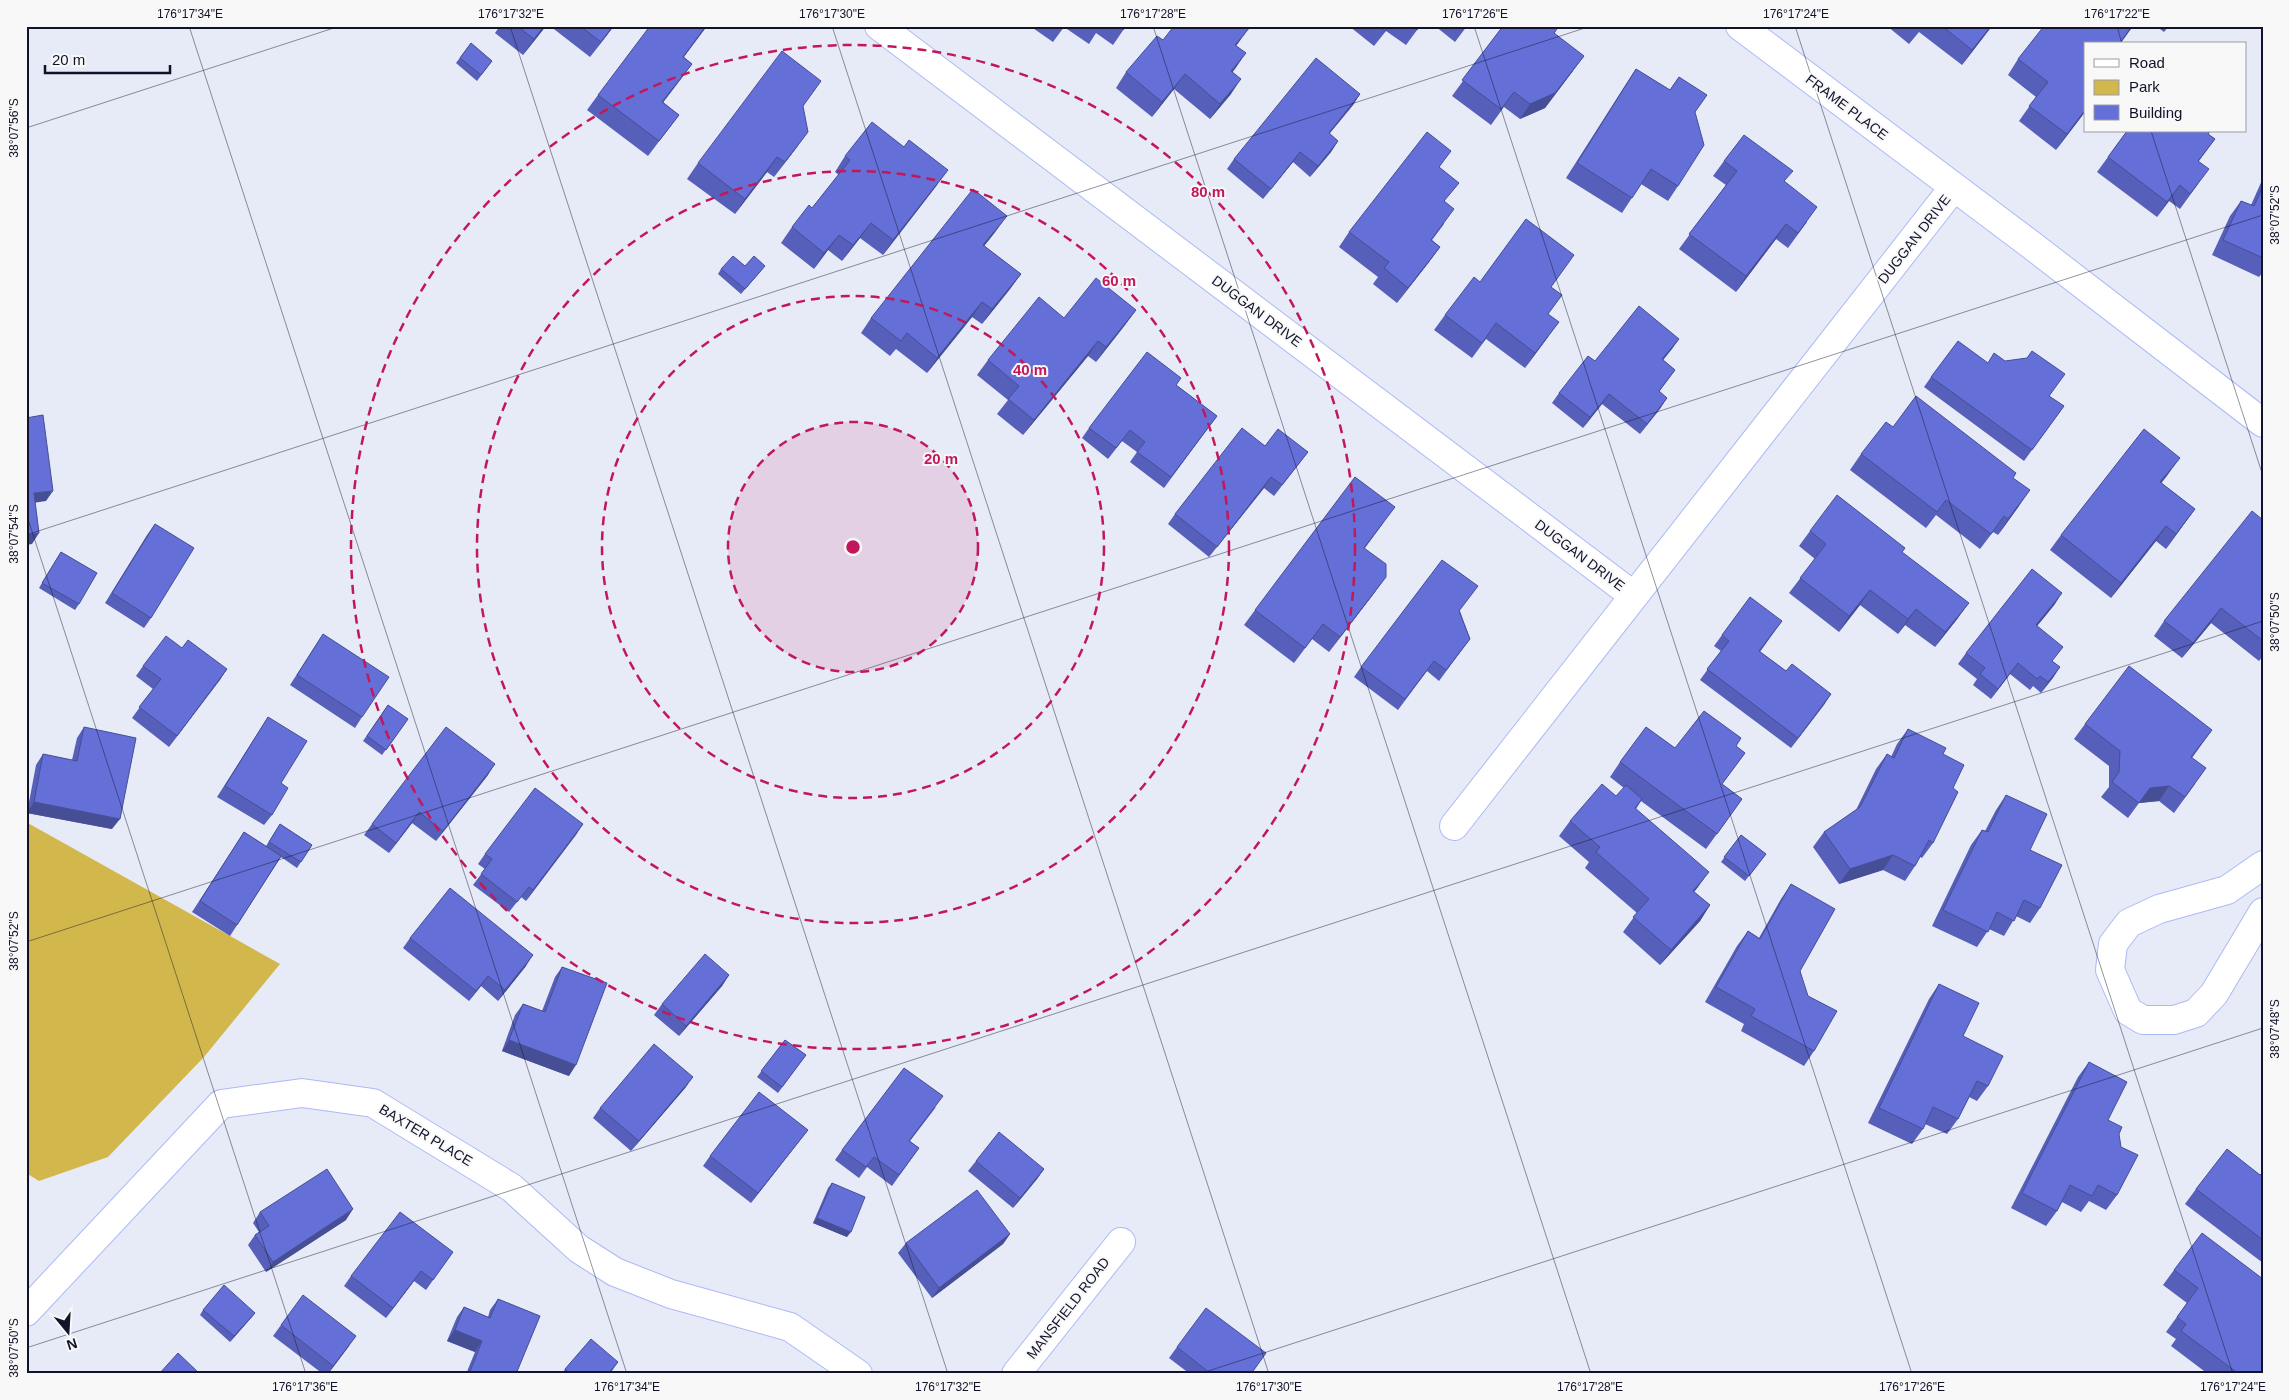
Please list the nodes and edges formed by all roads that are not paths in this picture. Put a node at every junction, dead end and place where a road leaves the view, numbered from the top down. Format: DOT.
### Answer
graph roads {
  1 [pos="879,26"];
  2 [pos="1740,26"];
  3 [pos="1954,187"];
  4 [pos="2263,423"];
  5 [pos="1634,596"];
  6 [pos="1454,826"];
  7 [pos="2263,865"];
  8 [pos="2263,912"];
  9 [pos="1121,1242"];
  10 [pos="26,1312"];
  11 [pos="858,1374"];
  12 [pos="1016,1374"];
  1 -- 5 [label="street, DUGGAN DRIVE"];
  2 -- 3 [label="street, FRAME PLACE"];
  3 -- 4 [label="street, DUGGAN DRIVE"];
  3 -- 5 [label="street, DUGGAN DRIVE"];
  5 -- 6 [label="street, DUGGAN DRIVE"];
  7 -- 8 [label="street"];
  9 -- 12 [label="street, MANSFIELD ROAD"];
  10 -- 11 [label="street, BAXTER PLACE"];
}
